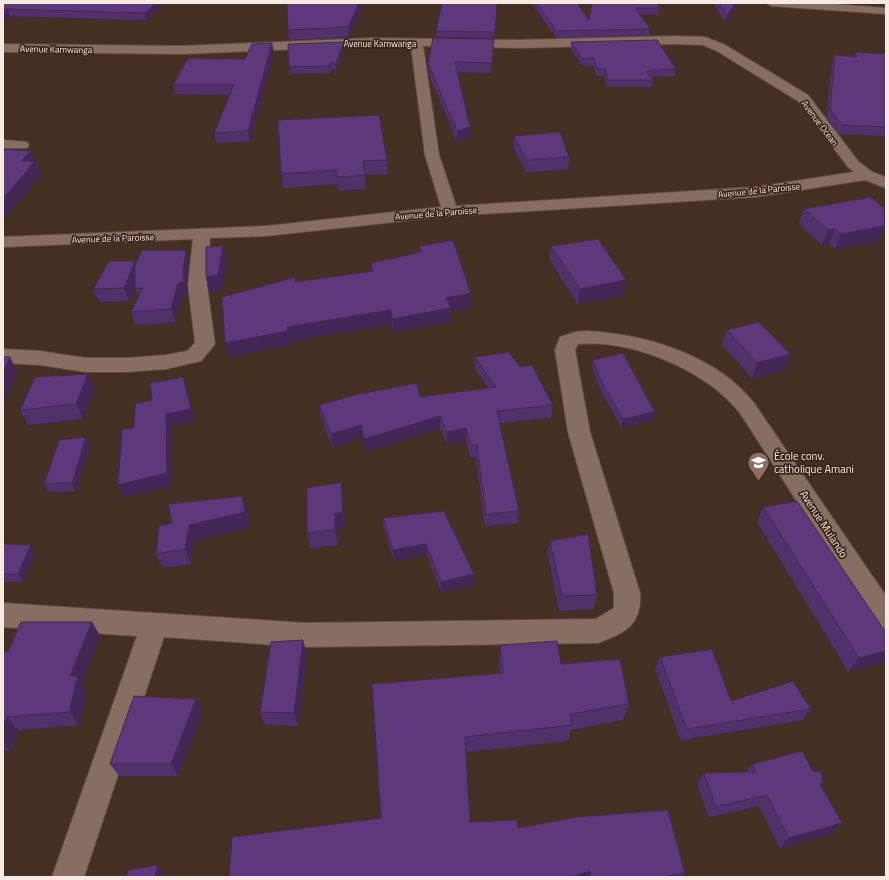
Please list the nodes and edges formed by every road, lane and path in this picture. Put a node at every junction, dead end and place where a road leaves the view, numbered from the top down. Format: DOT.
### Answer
graph roads {
  1 [pos="772,3"];
  2 [pos="886,11"];
  3 [pos="417,44"];
  4 [pos="3,48"];
  5 [pos="730,54"];
  6 [pos="3,144"];
  7 [pos="22,145"];
  8 [pos="867,175"];
  9 [pos="886,183"];
  10 [pos="450,211"];
  11 [pos="202,234"];
  12 [pos="3,242"];
  13 [pos="3,356"];
  14 [pos="3,615"];
  15 [pos="886,618"];
  16 [pos="154,626"];
  17 [pos="68,877"];
  1 -- 2 [label="street"];
  3 -- 4 [label="street, Avenue Kamwanga"];
  3 -- 5 [label="street, Avenue Kamwanga"];
  3 -- 10 [label="street"];
  5 -- 8 [label="street, Avenue Ocean"];
  6 -- 7 [label="street"];
  8 -- 9 [label="street, Avenue Ocean"];
  8 -- 10 [label="street, Avenue de la Paroisse"];
  10 -- 11 [label="street, Avenue de la Paroisse"];
  11 -- 12 [label="street, Avenue de la Paroisse"];
  11 -- 13 [label="street"];
  14 -- 16 [label="street"];
  15 -- 16 [label="street, Avenue Mulando"];
  16 -- 17 [label="street"];
}
